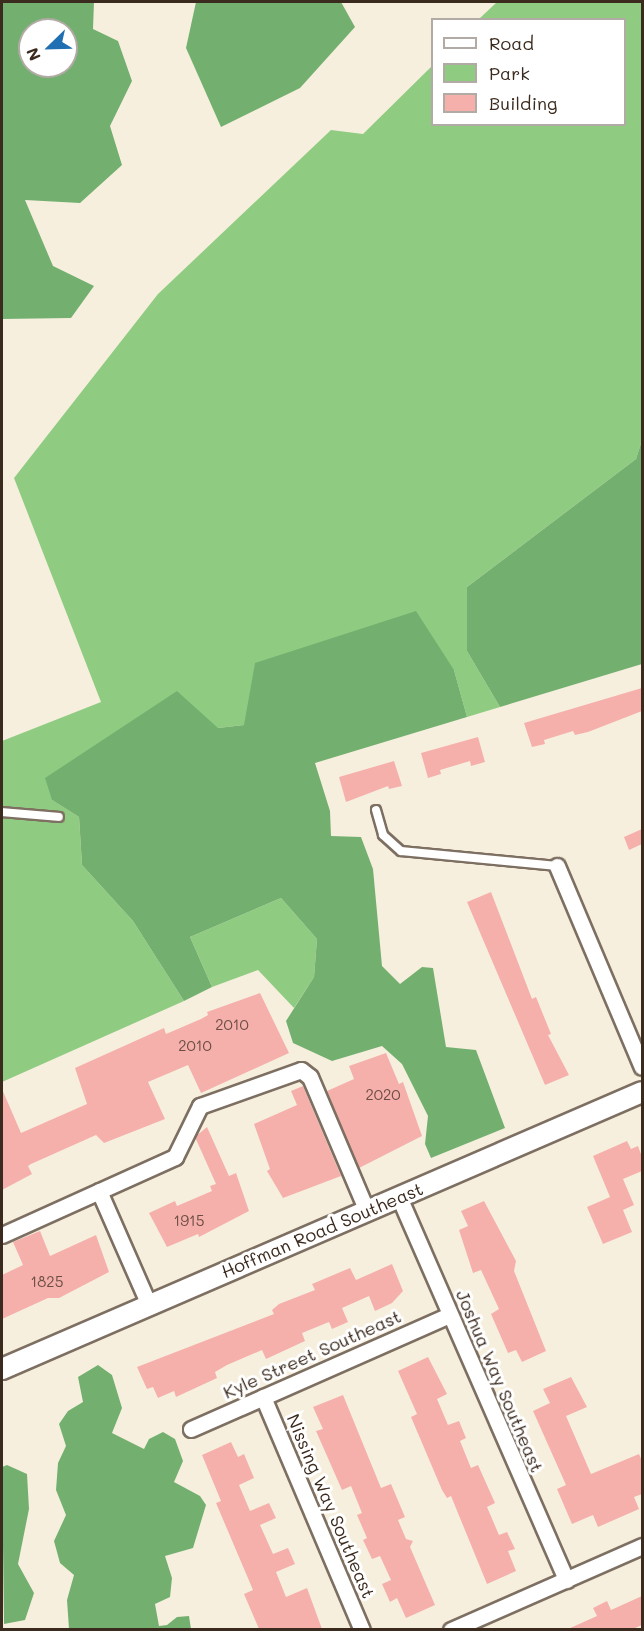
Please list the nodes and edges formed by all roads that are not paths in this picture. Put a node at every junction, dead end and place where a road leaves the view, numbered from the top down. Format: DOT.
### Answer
graph roads {
  1 [pos="376,810"];
  2 [pos="2,812"];
  3 [pos="59,817"];
  4 [pos="557,866"];
  5 [pos="642,1067"];
  6 [pos="642,1092"];
  7 [pos="99,1191"];
  8 [pos="399,1197"];
  9 [pos="367,1211"];
  10 [pos="2,1235"];
  11 [pos="149,1305"];
  12 [pos="449,1315"];
  13 [pos="2,1368"];
  14 [pos="263,1397"];
  15 [pos="190,1429"];
  16 [pos="642,1546"];
  17 [pos="566,1580"];
  18 [pos="362,1629"];
  19 [pos="451,1629"];
  1 -- 4 [label="lane"];
  2 -- 3 [label="lane"];
  4 -- 5 [label="street"];
  6 -- 8 [label="street, Hoffman Road Southeast"];
  7 -- 9 [label="street"];
  7 -- 10 [label="street"];
  7 -- 11 [label="street"];
  8 -- 9 [label="street, Hoffman Road Southeast"];
  8 -- 12 [label="street, Joshua Way Southeast"];
  9 -- 11 [label="street, Hoffman Road Southeast"];
  11 -- 13 [label="street, Hoffman Road Southeast"];
  12 -- 14 [label="street, Kyle Street Southeast"];
  12 -- 17 [label="street, Joshua Way Southeast"];
  14 -- 15 [label="street, Kyle Street Southeast"];
  14 -- 18 [label="street, Nissing Way Southeast"];
  16 -- 17 [label="street"];
  17 -- 19 [label="street"];
}
